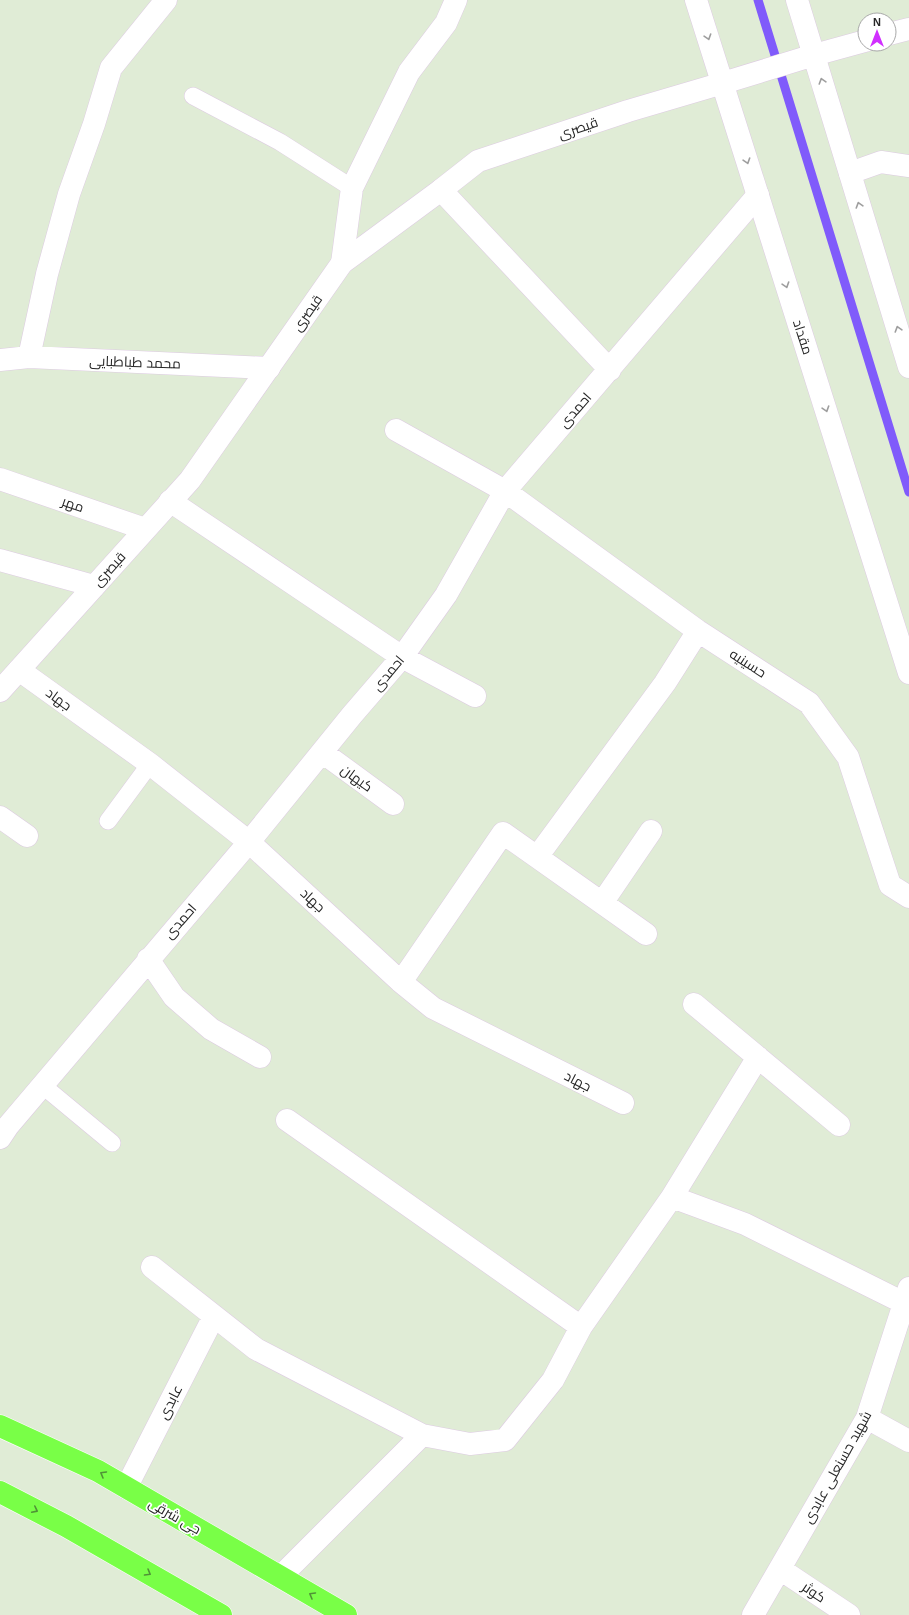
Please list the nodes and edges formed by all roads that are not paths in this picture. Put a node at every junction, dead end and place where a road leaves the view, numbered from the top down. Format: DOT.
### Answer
graph roads {
  1 [pos="166,0"];
  2 [pos="456,0"];
  3 [pos="696,0"];
  4 [pos="797,0"];
  5 [pos="909,29"];
  6 [pos="897,32"];
  7 [pos="857,43"];
  8 [pos="814,55"];
  9 [pos="722,83"];
  10 [pos="193,96"];
  11 [pos="909,166"];
  12 [pos="850,173"];
  13 [pos="352,188"];
  14 [pos="441,190"];
  15 [pos="758,195"];
  16 [pos="342,263"];
  17 [pos="30,357"];
  18 [pos="0,360"];
  19 [pos="909,366"];
  20 [pos="269,368"];
  21 [pos="610,370"];
  22 [pos="396,430"];
  23 [pos="0,479"];
  24 [pos="505,491"];
  25 [pos="170,501"];
  26 [pos="145,529"];
  27 [pos="0,560"];
  28 [pos="94,586"];
  29 [pos="698,630"];
  30 [pos="402,657"];
  31 [pos="19,670"];
  32 [pos="909,673"];
  33 [pos="0,690"];
  34 [pos="475,696"];
  35 [pos="322,752"];
  36 [pos="150,764"];
  37 [pos="393,804"];
  38 [pos="0,817"];
  39 [pos="108,821"];
  40 [pos="651,831"];
  41 [pos="27,836"];
  42 [pos="249,842"];
  43 [pos="537,857"];
  44 [pos="909,897"];
  45 [pos="602,903"];
  46 [pos="646,934"];
  47 [pos="148,960"];
  48 [pos="401,982"];
  49 [pos="694,1004"];
  50 [pos="260,1057"];
  51 [pos="758,1057"];
  52 [pos="42,1085"];
  53 [pos="623,1103"];
  54 [pos="287,1120"];
  55 [pos="839,1125"];
  56 [pos="3,1128"];
  57 [pos="112,1143"];
  58 [pos="672,1197"];
  59 [pos="152,1267"];
  60 [pos="907,1296"];
  61 [pos="214,1316"];
  62 [pos="581,1327"];
  63 [pos="867,1418"];
  64 [pos="0,1426"];
  65 [pos="422,1435"];
  66 [pos="909,1441"];
  67 [pos="126,1488"];
  68 [pos="0,1492"];
  69 [pos="780,1569"];
  70 [pos="280,1577"];
  71 [pos="221,1615"];
  72 [pos="346,1615"];
  73 [pos="753,1615"];
  74 [pos="849,1615"];
  1 -- 17 [label="street"];
  2 -- 13 [label="street"];
  3 -- 9 [label="street, مقداد, one-way"];
  4 -- 8 [label="street"];
  5 -- 6 [label="street"];
  7 -- 8 [label="street, قیصری"];
  8 -- 9 [label="street, قیصری"];
  12 -- 8 [label="street, one-way"];
  9 -- 14 [label="street, قیصری"];
  9 -- 15 [label="street, مقداد, one-way"];
  10 -- 13 [label="lane"];
  11 -- 12 [label="street"];
  19 -- 12 [label="street, one-way"];
  13 -- 16 [label="street"];
  14 -- 16 [label="street, قیصری"];
  14 -- 21 [label="street"];
  15 -- 21 [label="street, احمدی"];
  15 -- 32 [label="street, مقداد, one-way"];
  16 -- 20 [label="street, قیصری"];
  17 -- 18 [label="street, محمد طباطبایی"];
  17 -- 20 [label="street, محمد طباطبایی"];
  20 -- 25 [label="street, قیصری"];
  21 -- 24 [label="street, احمدی"];
  22 -- 24 [label="street, حسینیه"];
  23 -- 26 [label="street, مهر"];
  24 -- 29 [label="street, حسینیه"];
  24 -- 30 [label="street, احمدی"];
  25 -- 26 [label="street, قیصری"];
  25 -- 30 [label="street"];
  26 -- 28 [label="street, قیصری"];
  27 -- 28 [label="street"];
  28 -- 31 [label="street, قیصری"];
  29 -- 43 [label="street"];
  29 -- 44 [label="street, حسینیه"];
  30 -- 34 [label="street"];
  30 -- 35 [label="street, احمدی"];
  31 -- 33 [label="street, قیصری"];
  31 -- 36 [label="street, جهاد"];
  35 -- 37 [label="street, کیهان"];
  35 -- 42 [label="street, احمدی"];
  36 -- 39 [label="lane"];
  36 -- 42 [label="street, جهاد"];
  38 -- 41 [label="street"];
  40 -- 45 [label="street"];
  42 -- 47 [label="street, احمدی"];
  42 -- 48 [label="street, جهاد"];
  43 -- 45 [label="street"];
  43 -- 48 [label="street"];
  45 -- 46 [label="street"];
  47 -- 50 [label="street"];
  47 -- 52 [label="street, احمدی"];
  48 -- 53 [label="street, جهاد"];
  49 -- 51 [label="street"];
  51 -- 55 [label="street"];
  51 -- 58 [label="street"];
  52 -- 56 [label="street, احمدی"];
  52 -- 57 [label="lane"];
  54 -- 62 [label="street"];
  58 -- 60 [label="street"];
  58 -- 62 [label="street"];
  59 -- 61 [label="street"];
  60 -- 63 [label="street, شهید حسنعلی عابدی"];
  61 -- 65 [label="street"];
  61 -- 67 [label="street, عابدی"];
  62 -- 65 [label="street"];
  63 -- 66 [label="street"];
  63 -- 69 [label="street, شهید حسنعلی عابدی"];
  67 -- 64 [label="main road, جی شرقی, one-way"];
  65 -- 70 [label="street"];
  67 -- 70 [label="main road, جی شرقی"];
  68 -- 71 [label="main road, one-way"];
  69 -- 73 [label="street, شهید حسنعلی عابدی"];
  69 -- 74 [label="street, کوثر"];
  72 -- 70 [label="main road, جی شرقی, one-way"];
}
